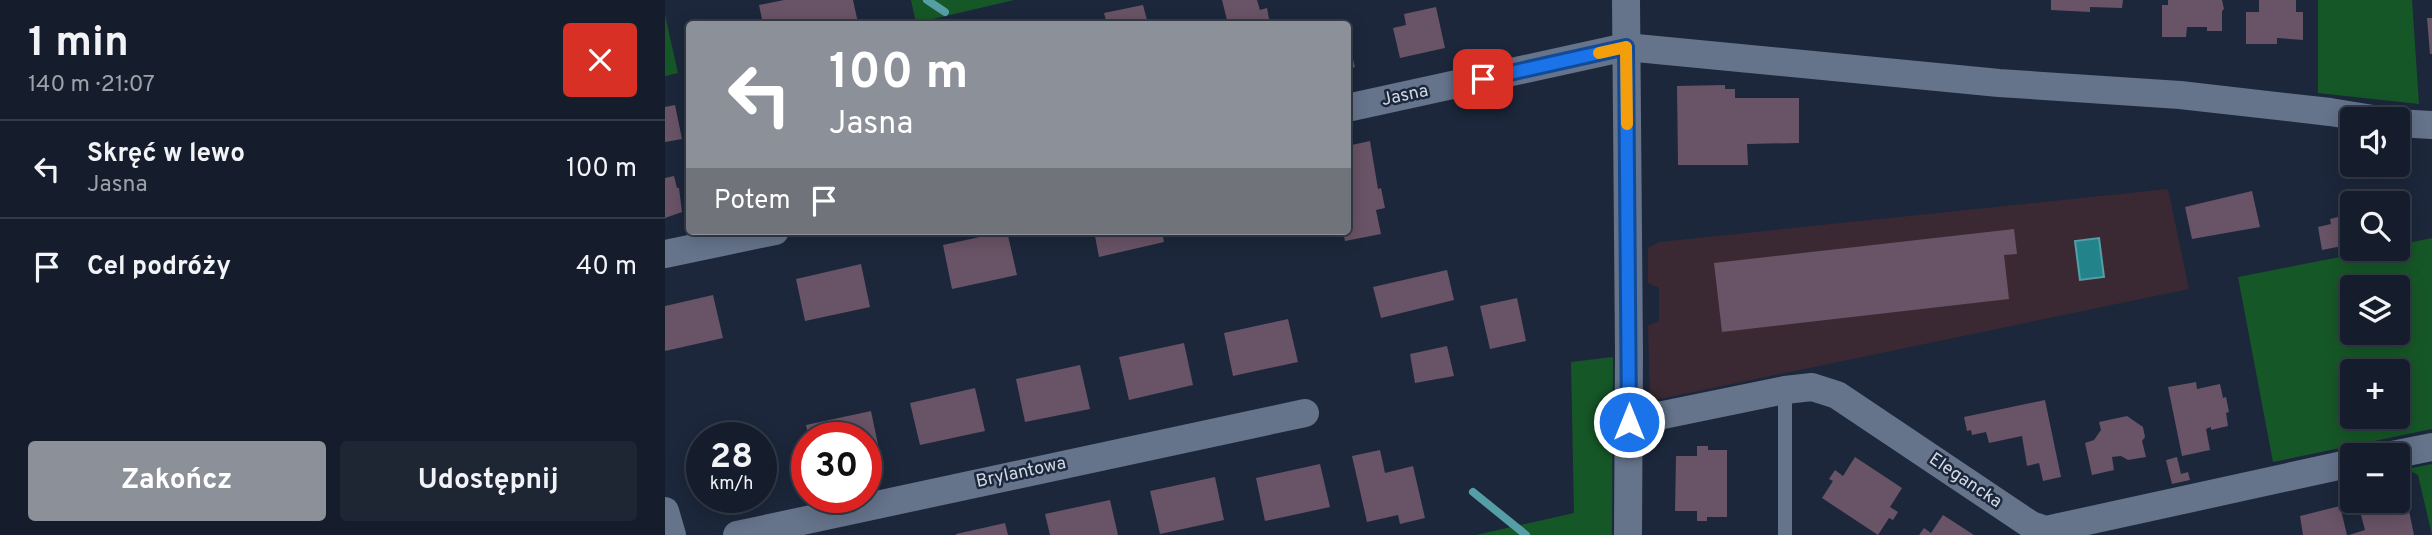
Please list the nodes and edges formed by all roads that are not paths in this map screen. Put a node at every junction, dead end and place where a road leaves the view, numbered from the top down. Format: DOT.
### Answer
graph roads {
  1 [pos="1626,0"];
  2 [pos="1626,47"];
  3 [pos="1351,107"];
  4 [pos="2340,114"];
  5 [pos="2410,124"];
  6 [pos="2432,125"];
  7 [pos="756,235"];
  8 [pos="665,254"];
  9 [pos="1785,390"];
  10 [pos="1305,413"];
  11 [pos="1629,422"];
  12 [pos="2432,447"];
  13 [pos="2410,451"];
  14 [pos="2340,466"];
  15 [pos="665,511"];
  16 [pos="2046,532"];
  17 [pos="672,535"];
  18 [pos="737,535"];
  19 [pos="1628,535"];
  20 [pos="1785,535"];
  1 -- 2 [label="street"];
  2 -- 3 [label="street, Jasna"];
  2 -- 4 [label="street, Jasna"];
  2 -- 11 [label="street"];
  5 -- 6 [label="street"];
  7 -- 8 [label="street"];
  9 -- 11 [label="street, Elegancka"];
  9 -- 16 [label="street, Elegancka"];
  9 -- 20 [label="lane"];
  10 -- 18 [label="street, Brylantowa"];
  11 -- 19 [label="street"];
  12 -- 13 [label="street"];
  14 -- 16 [label="street, Elegancka"];
  15 -- 17 [label="street"];
}
